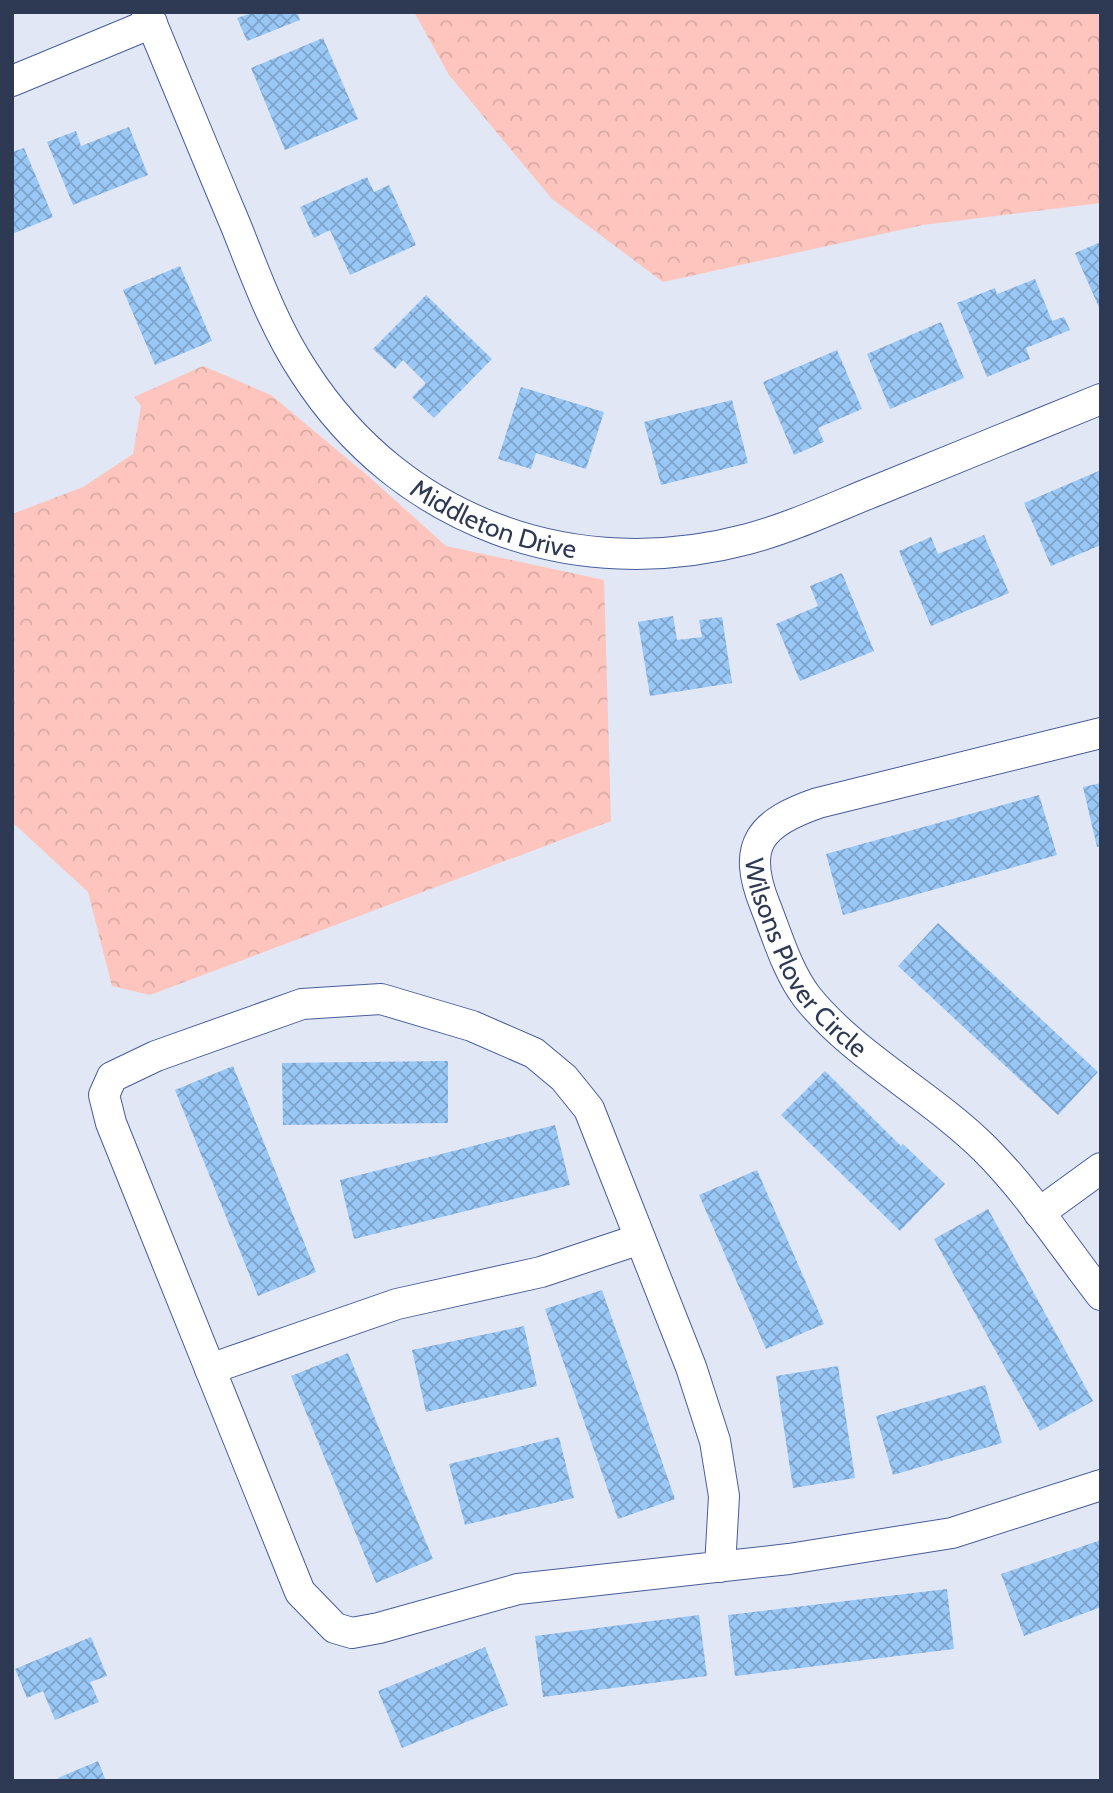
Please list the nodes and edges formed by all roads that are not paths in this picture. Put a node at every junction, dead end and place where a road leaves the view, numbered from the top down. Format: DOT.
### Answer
graph roads {
  1 [pos="149,18"];
  2 [pos="12,81"];
  3 [pos="1101,399"];
  4 [pos="1101,733"];
  5 [pos="1101,1168"];
  6 [pos="1039,1213"];
  7 [pos="640,1239"];
  8 [pos="1101,1295"];
  9 [pos="210,1369"];
  10 [pos="1101,1485"];
  11 [pos="720,1567"];
  1 -- 2 [label="street"];
  1 -- 3 [label="street, Middleton Drive"];
  4 -- 6 [label="street, Wilsons Plover Circle"];
  5 -- 6 [label="street"];
  6 -- 8 [label="street, Wilsons Plover Circle"];
  7 -- 9 [label="street"];
  7 -- 9 [label="street"];
  7 -- 11 [label="street"];
  9 -- 11 [label="street"];
  10 -- 11 [label="street"];
}
